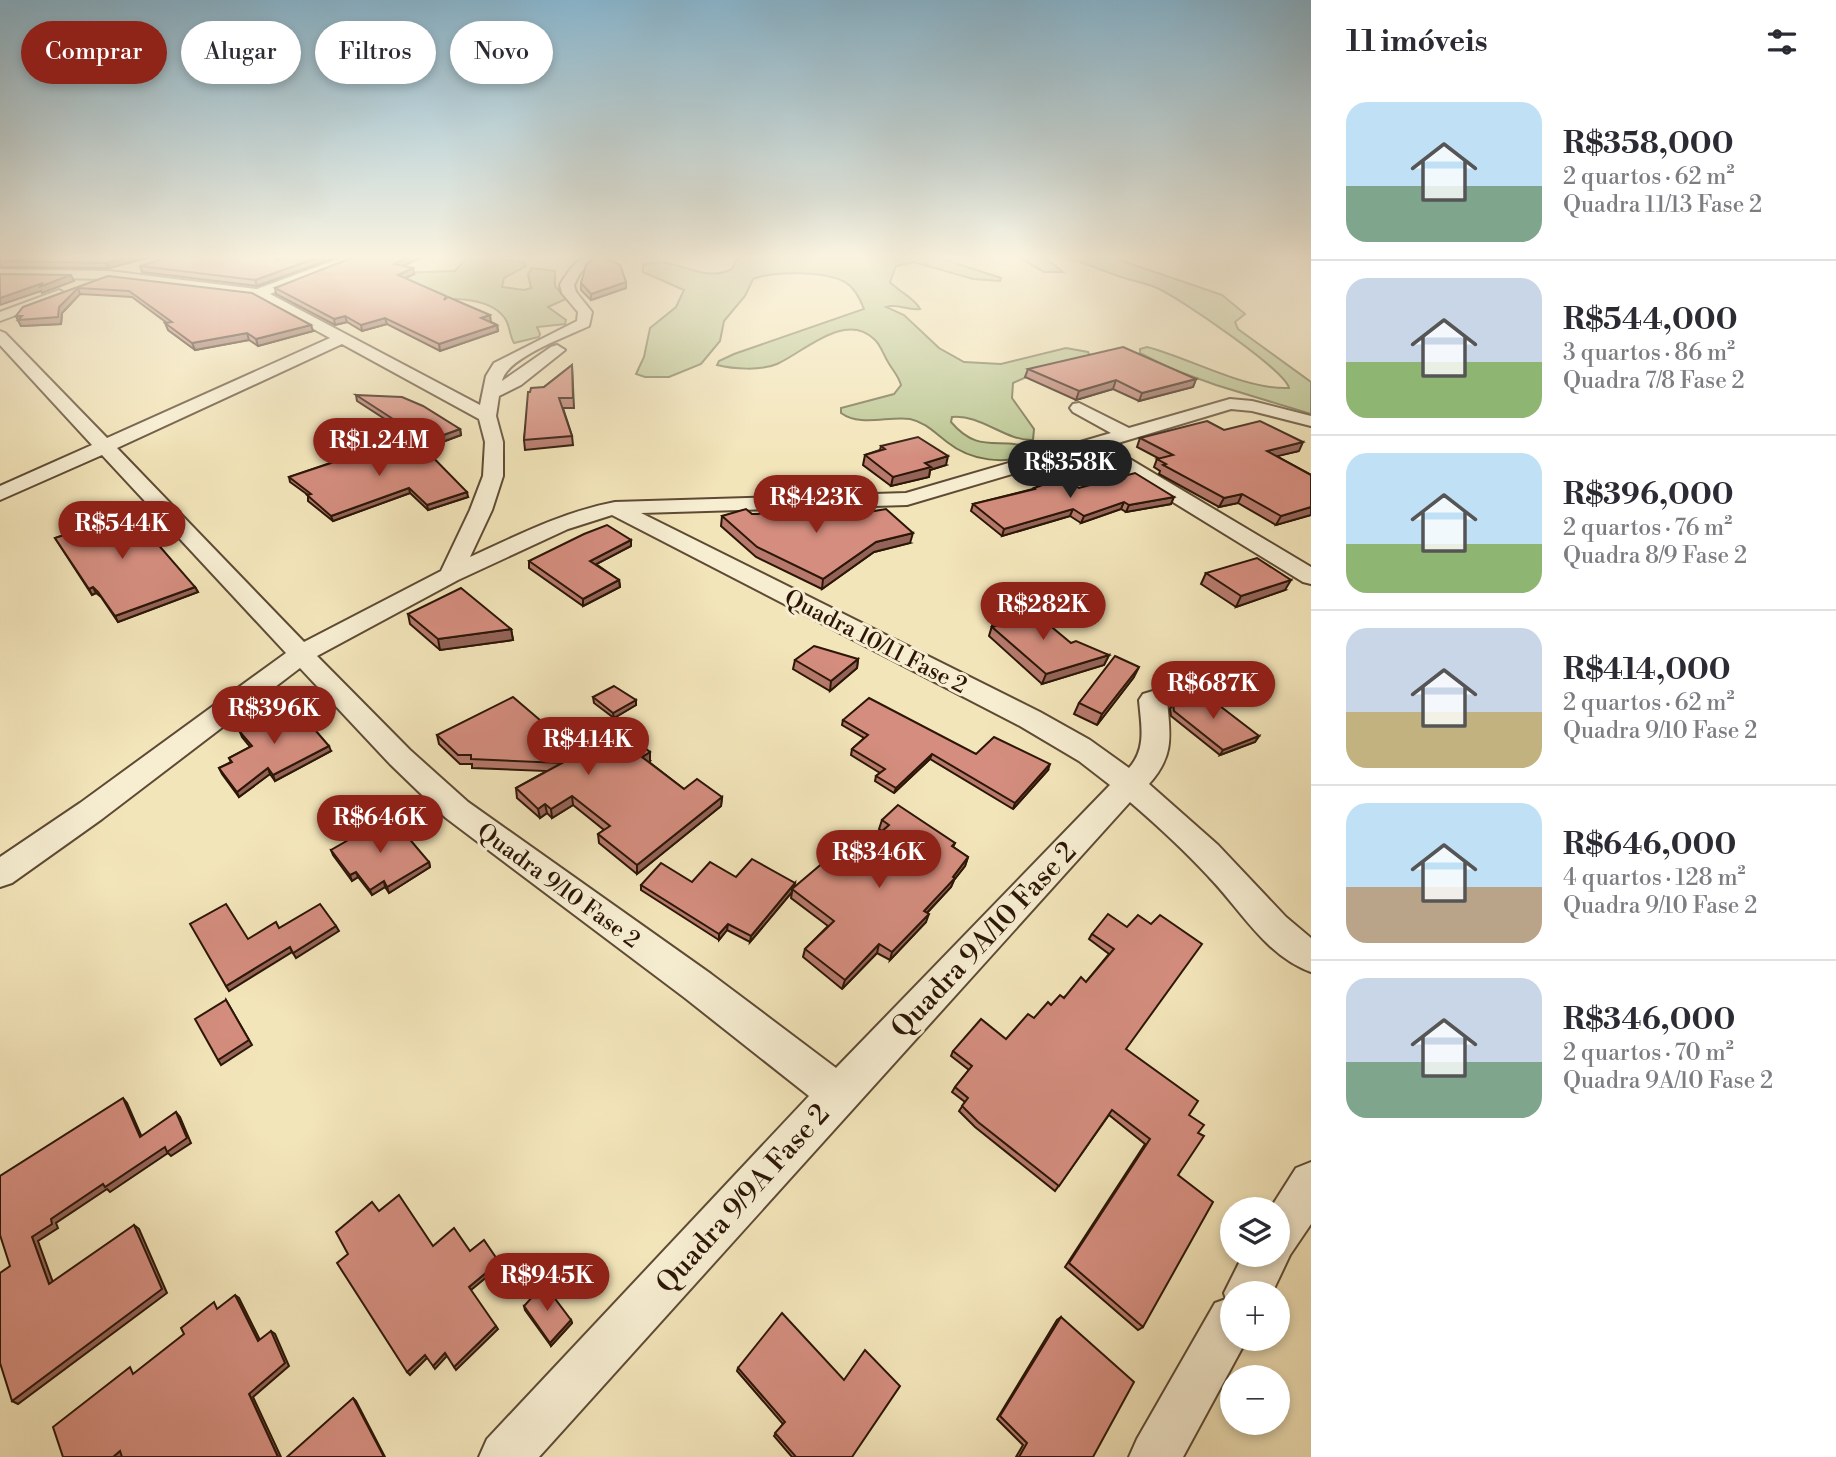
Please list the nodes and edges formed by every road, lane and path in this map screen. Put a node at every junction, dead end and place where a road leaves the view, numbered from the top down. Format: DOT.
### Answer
graph roads {
  1 [pos="312,323"];
  2 [pos="583,323"];
  3 [pos="0,336"];
  4 [pos="341,339"];
  5 [pos="574,347"];
  6 [pos="493,392"];
  7 [pos="1079,408"];
  8 [pos="487,416"];
  9 [pos="1311,421"];
  10 [pos="1126,434"];
  11 [pos="1091,444"];
  12 [pos="105,447"];
  13 [pos="0,495"];
  14 [pos="615,508"];
  15 [pos="450,575"];
  16 [pos="1311,577"];
  17 [pos="301,654"];
  18 [pos="1153,700"];
  19 [pos="1128,785"];
  20 [pos="0,874"];
  21 [pos="1311,957"];
  22 [pos="838,1094"];
  23 [pos="1311,1182"];
  24 [pos="1290,1218"];
  25 [pos="1220,1341"];
  26 [pos="505,1457"];
  27 [pos="1155,1457"];
  1 -- 4 [label="street"];
  2 -- 6 [label="street"];
  3 -- 12 [label="street, Quadra 9/10 Fase 2"];
  4 -- 8 [label="street"];
  4 -- 12 [label="street"];
  5 -- 6 [label="street"];
  6 -- 8 [label="street"];
  7 -- 10 [label="street"];
  8 -- 15 [label="street"];
  9 -- 10 [label="street"];
  10 -- 11 [label="street"];
  11 -- 14 [label="street"];
  11 -- 16 [label="street"];
  12 -- 13 [label="street"];
  12 -- 17 [label="street, Quadra 9/10 Fase 2"];
  14 -- 15 [label="street"];
  14 -- 19 [label="street, Quadra 10/11 Fase 2"];
  15 -- 17 [label="street"];
  17 -- 20 [label="street"];
  17 -- 22 [label="street, Quadra 9/10 Fase 2"];
  18 -- 19 [label="street, Quadra 9A/10 Fase 2"];
  19 -- 21 [label="street, Quadra 10/11 Fase 2"];
  19 -- 22 [label="street, Quadra 9A/10 Fase 2"];
  22 -- 26 [label="street, Quadra 9/9A Fase 2"];
  23 -- 24 [label="street"];
  25 -- 27 [label="street"];
}
